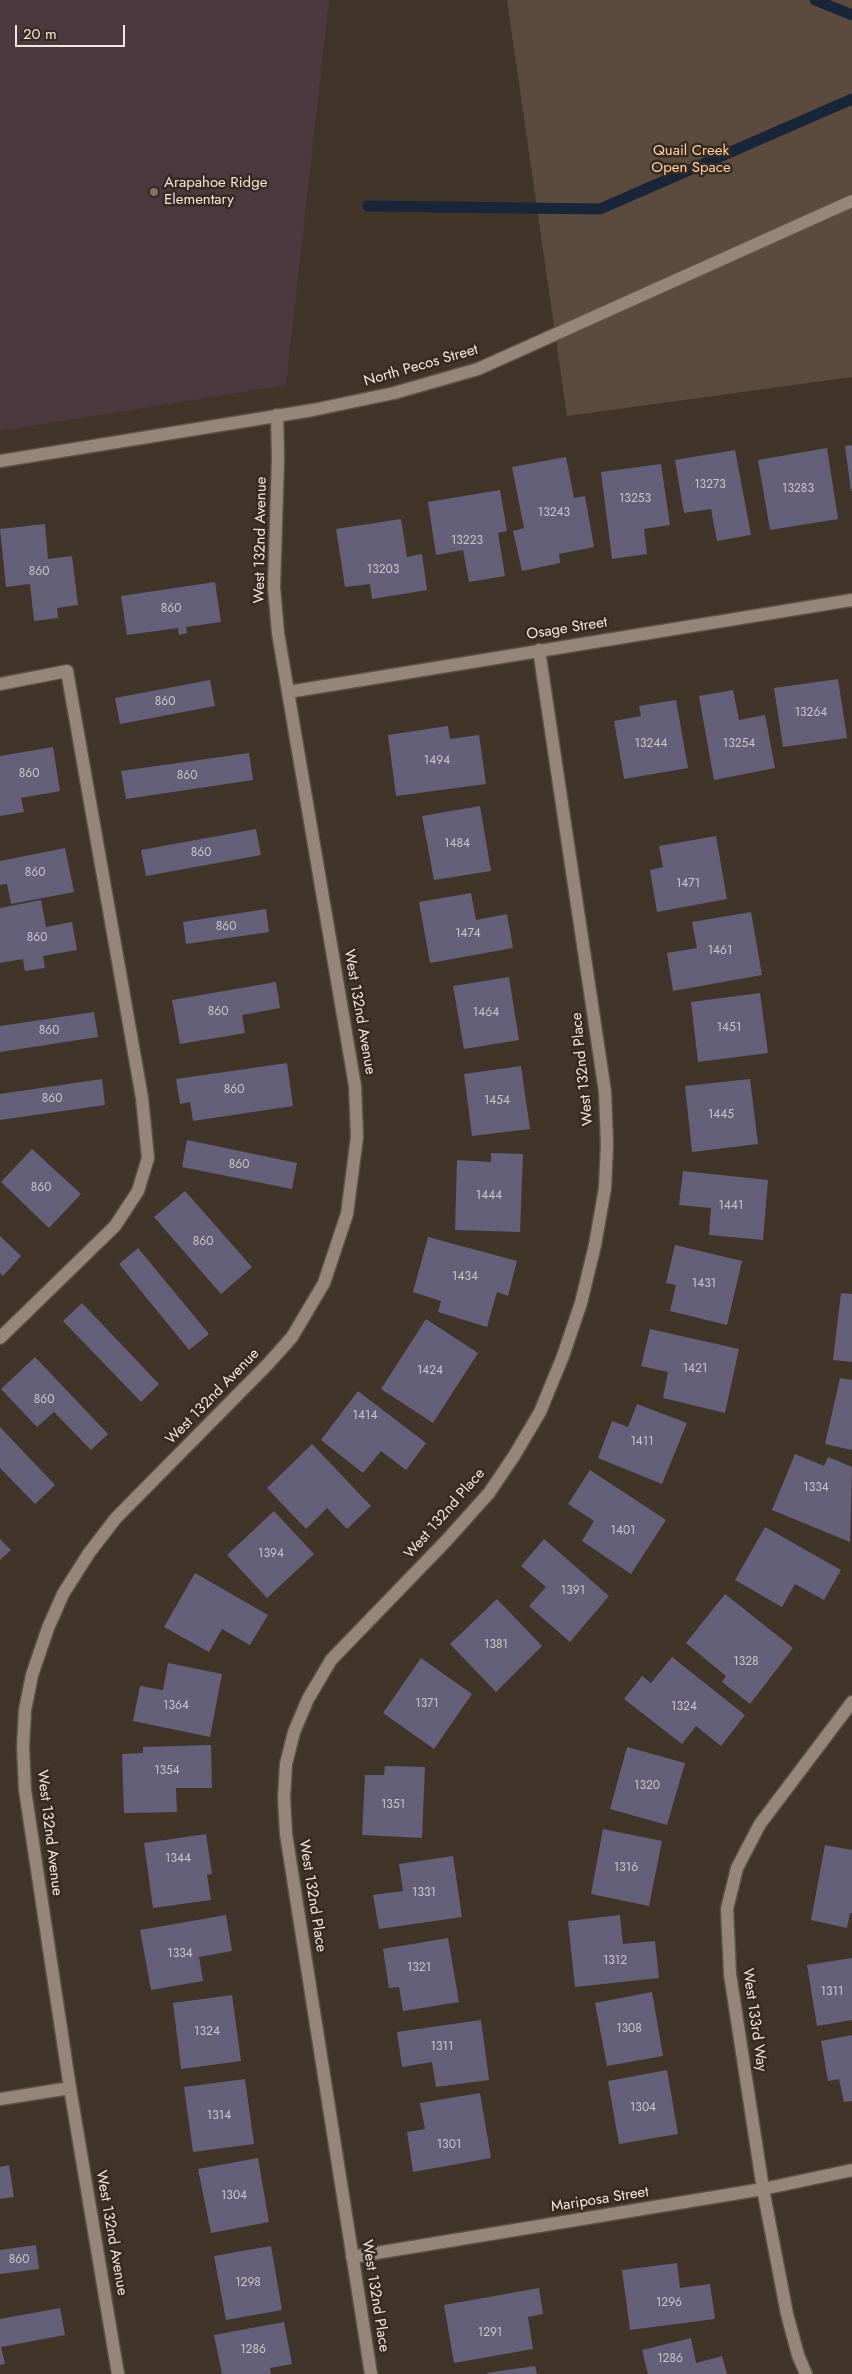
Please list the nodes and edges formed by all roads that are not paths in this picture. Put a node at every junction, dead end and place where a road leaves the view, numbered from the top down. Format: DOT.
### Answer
graph roads {
  1 [pos="852,201"];
  2 [pos="277,415"];
  3 [pos="0,461"];
  4 [pos="852,600"];
  5 [pos="539,650"];
  6 [pos="0,684"];
  7 [pos="288,692"];
  8 [pos="0,1338"];
  9 [pos="852,1702"];
  10 [pos="70,2088"];
  11 [pos="0,2099"];
  12 [pos="852,2170"];
  13 [pos="763,2189"];
  14 [pos="352,2257"];
  15 [pos="118,2374"];
  16 [pos="371,2374"];
  17 [pos="806,2374"];
  1 -- 2 [label="street, North Pecos Street"];
  2 -- 3 [label="street, North Pecos Street"];
  2 -- 7 [label="street, West 132nd Avenue"];
  4 -- 5 [label="street, Osage Street"];
  5 -- 7 [label="street, Osage Street"];
  5 -- 14 [label="street, West 132nd Place"];
  6 -- 8 [label="street"];
  7 -- 10 [label="street, West 132nd Avenue"];
  9 -- 13 [label="street, West 133rd Way"];
  10 -- 11 [label="street"];
  10 -- 15 [label="street, West 132nd Avenue"];
  12 -- 13 [label="street, Mariposa Street"];
  13 -- 14 [label="street, Mariposa Street"];
  13 -- 17 [label="street, West 133rd Way"];
  14 -- 16 [label="street, West 132nd Place"];
}
